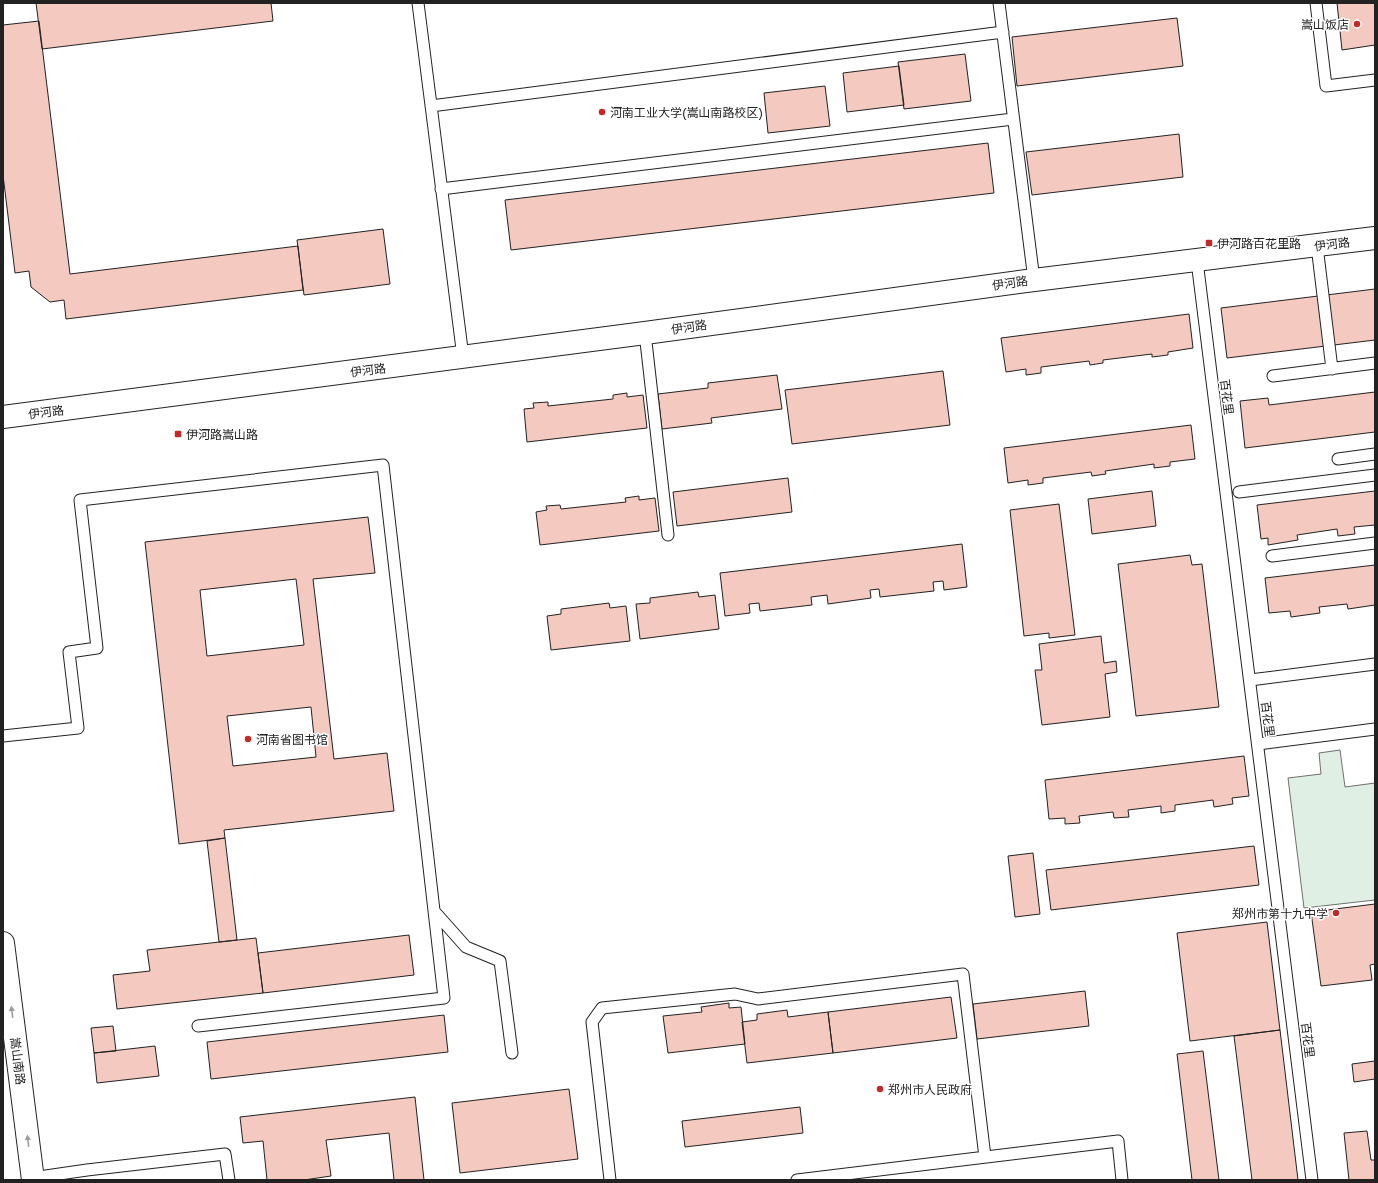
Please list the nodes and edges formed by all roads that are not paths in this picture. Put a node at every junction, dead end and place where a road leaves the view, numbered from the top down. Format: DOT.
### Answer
graph roads {
  1 [pos="418,3"];
  2 [pos="999,3"];
  3 [pos="1316,3"];
  4 [pos="1003,32"];
  5 [pos="1375,80"];
  6 [pos="431,106"];
  7 [pos="1013,119"];
  8 [pos="442,189"];
  9 [pos="1375,238"];
  10 [pos="1316,246"];
  11 [pos="1197,261"];
  12 [pos="1034,280"];
  13 [pos="645,333"];
  14 [pos="464,357"];
  15 [pos="1375,363"];
  16 [pos="1332,369"];
  17 [pos="1273,376"];
  18 [pos="3,417"];
  19 [pos="1375,454"];
  20 [pos="1338,459"];
  21 [pos="1375,475"];
  22 [pos="1239,492"];
  23 [pos="668,535"];
  24 [pos="1375,543"];
  25 [pos="1272,556"];
  26 [pos="1375,664"];
  27 [pos="1250,680"];
  28 [pos="1375,729"];
  29 [pos="3,736"];
  30 [pos="1258,744"];
  31 [pos="434,911"];
  32 [pos="3,943"];
  33 [pos="198,1026"];
  34 [pos="512,1053"];
  35 [pos="985,1157"];
  36 [pos="860,1176"];
  37 [pos="32,1179"];
  38 [pos="229,1180"];
  39 [pos="610,1180"];
  40 [pos="796,1180"];
  41 [pos="1122,1180"];
  42 [pos="1312,1180"];
  1 -- 6 [label="lane"];
  2 -- 4 [label="lane"];
  3 -- 5 [label="lane"];
  4 -- 6 [label="lane"];
  4 -- 7 [label="lane"];
  6 -- 8 [label="lane"];
  7 -- 8 [label="lane"];
  7 -- 12 [label="lane"];
  8 -- 14 [label="lane"];
  9 -- 10 [label="street, 伊河路"];
  10 -- 11 [label="street, 伊河路"];
  10 -- 16 [label="lane"];
  11 -- 12 [label="street, 伊河路"];
  11 -- 27 [label="lane, 百花里"];
  12 -- 13 [label="street, 伊河路"];
  13 -- 14 [label="street, 伊河路"];
  13 -- 23 [label="lane"];
  14 -- 18 [label="street, 伊河路"];
  15 -- 16 [label="lane"];
  16 -- 17 [label="lane"];
  19 -- 20 [label="lane"];
  21 -- 22 [label="lane"];
  24 -- 25 [label="lane"];
  26 -- 27 [label="lane"];
  27 -- 30 [label="lane, 百花里"];
  28 -- 30 [label="lane"];
  29 -- 31 [label="lane"];
  30 -- 42 [label="lane, 百花里"];
  31 -- 33 [label="lane"];
  31 -- 34 [label="lane"];
  37 -- 32 [label="street, 嵩山南路, one-way"];
  35 -- 36 [label="lane"];
  35 -- 39 [label="lane"];
  35 -- 41 [label="lane"];
  36 -- 40 [label="lane"];
  37 -- 38 [label="lane"];
}
